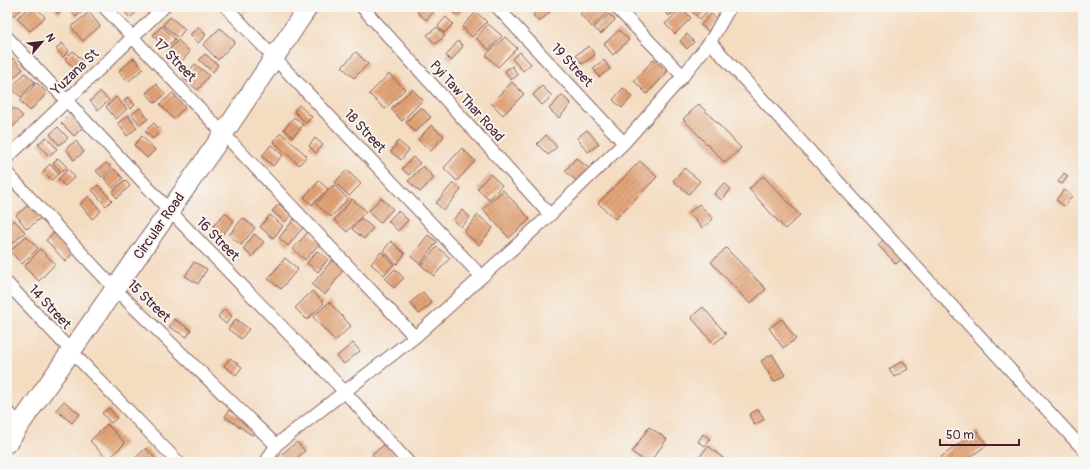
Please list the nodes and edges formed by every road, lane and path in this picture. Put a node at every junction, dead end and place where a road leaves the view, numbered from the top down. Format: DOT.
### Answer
graph roads {
  1 [pos="104,7"];
  2 [pos="164,7"];
  3 [pos="226,7"];
  4 [pos="308,7"];
  5 [pos="362,7"];
  6 [pos="497,7"];
  7 [pos="616,7"];
  8 [pos="730,7"];
  9 [pos="7,37"];
  10 [pos="133,38"];
  11 [pos="710,42"];
  12 [pos="275,58"];
  13 [pos="683,76"];
  14 [pos="67,101"];
  15 [pos="224,133"];
  16 [pos="624,143"];
  17 [pos="7,158"];
  18 [pos="7,173"];
  19 [pos="170,211"];
  20 [pos="550,215"];
  21 [pos="482,277"];
  22 [pos="7,283"];
  23 [pos="115,288"];
  24 [pos="416,337"];
  25 [pos="72,352"];
  26 [pos="345,392"];
  27 [pos="7,410"];
  28 [pos="20,424"];
  29 [pos="7,443"];
  30 [pos="276,445"];
  31 [pos="1083,449"];
  32 [pos="178,462"];
  33 [pos="266,462"];
  34 [pos="408,462"];
  1 -- 10 [label="street, 17 Street"];
  2 -- 10 [label="street, Yuzana St"];
  3 -- 12 [label="street, 18 Street"];
  4 -- 12 [label="main road, Circular Road"];
  5 -- 20 [label="street, Pyi Taw Thar Road"];
  6 -- 16 [label="street, 19 Street"];
  7 -- 13 [label="street"];
  8 -- 11 [label="street"];
  9 -- 14 [label="street, 16 Street"];
  10 -- 14 [label="street, Yuzana St"];
  10 -- 15 [label="street, 17 Street"];
  11 -- 13 [label="street"];
  11 -- 31 [label="street"];
  12 -- 15 [label="main road, Circular Road"];
  12 -- 21 [label="street, 18 Street"];
  13 -- 16 [label="street"];
  14 -- 17 [label="street, Yuzana St"];
  14 -- 19 [label="street, 16 Street"];
  15 -- 19 [label="main road, Circular Road"];
  15 -- 24 [label="street, 17 Street"];
  16 -- 20 [label="street"];
  18 -- 23 [label="street, 15 Street"];
  19 -- 23 [label="main road, Circular Road"];
  19 -- 26 [label="street, 16 Street"];
  20 -- 21 [label="street"];
  21 -- 24 [label="street"];
  22 -- 25 [label="street, 14 Street"];
  23 -- 25 [label="main road, Circular Road"];
  23 -- 30 [label="street, 15 Street"];
  24 -- 26 [label="street"];
  25 -- 28 [label="main road, Circular Road"];
  25 -- 32 [label="street, 14 Street"];
  26 -- 30 [label="street"];
  26 -- 34 [label="street, 16 Street"];
  27 -- 28 [label="street"];
  28 -- 29 [label="main road, Circular Road"];
  30 -- 33 [label="street"];
}
